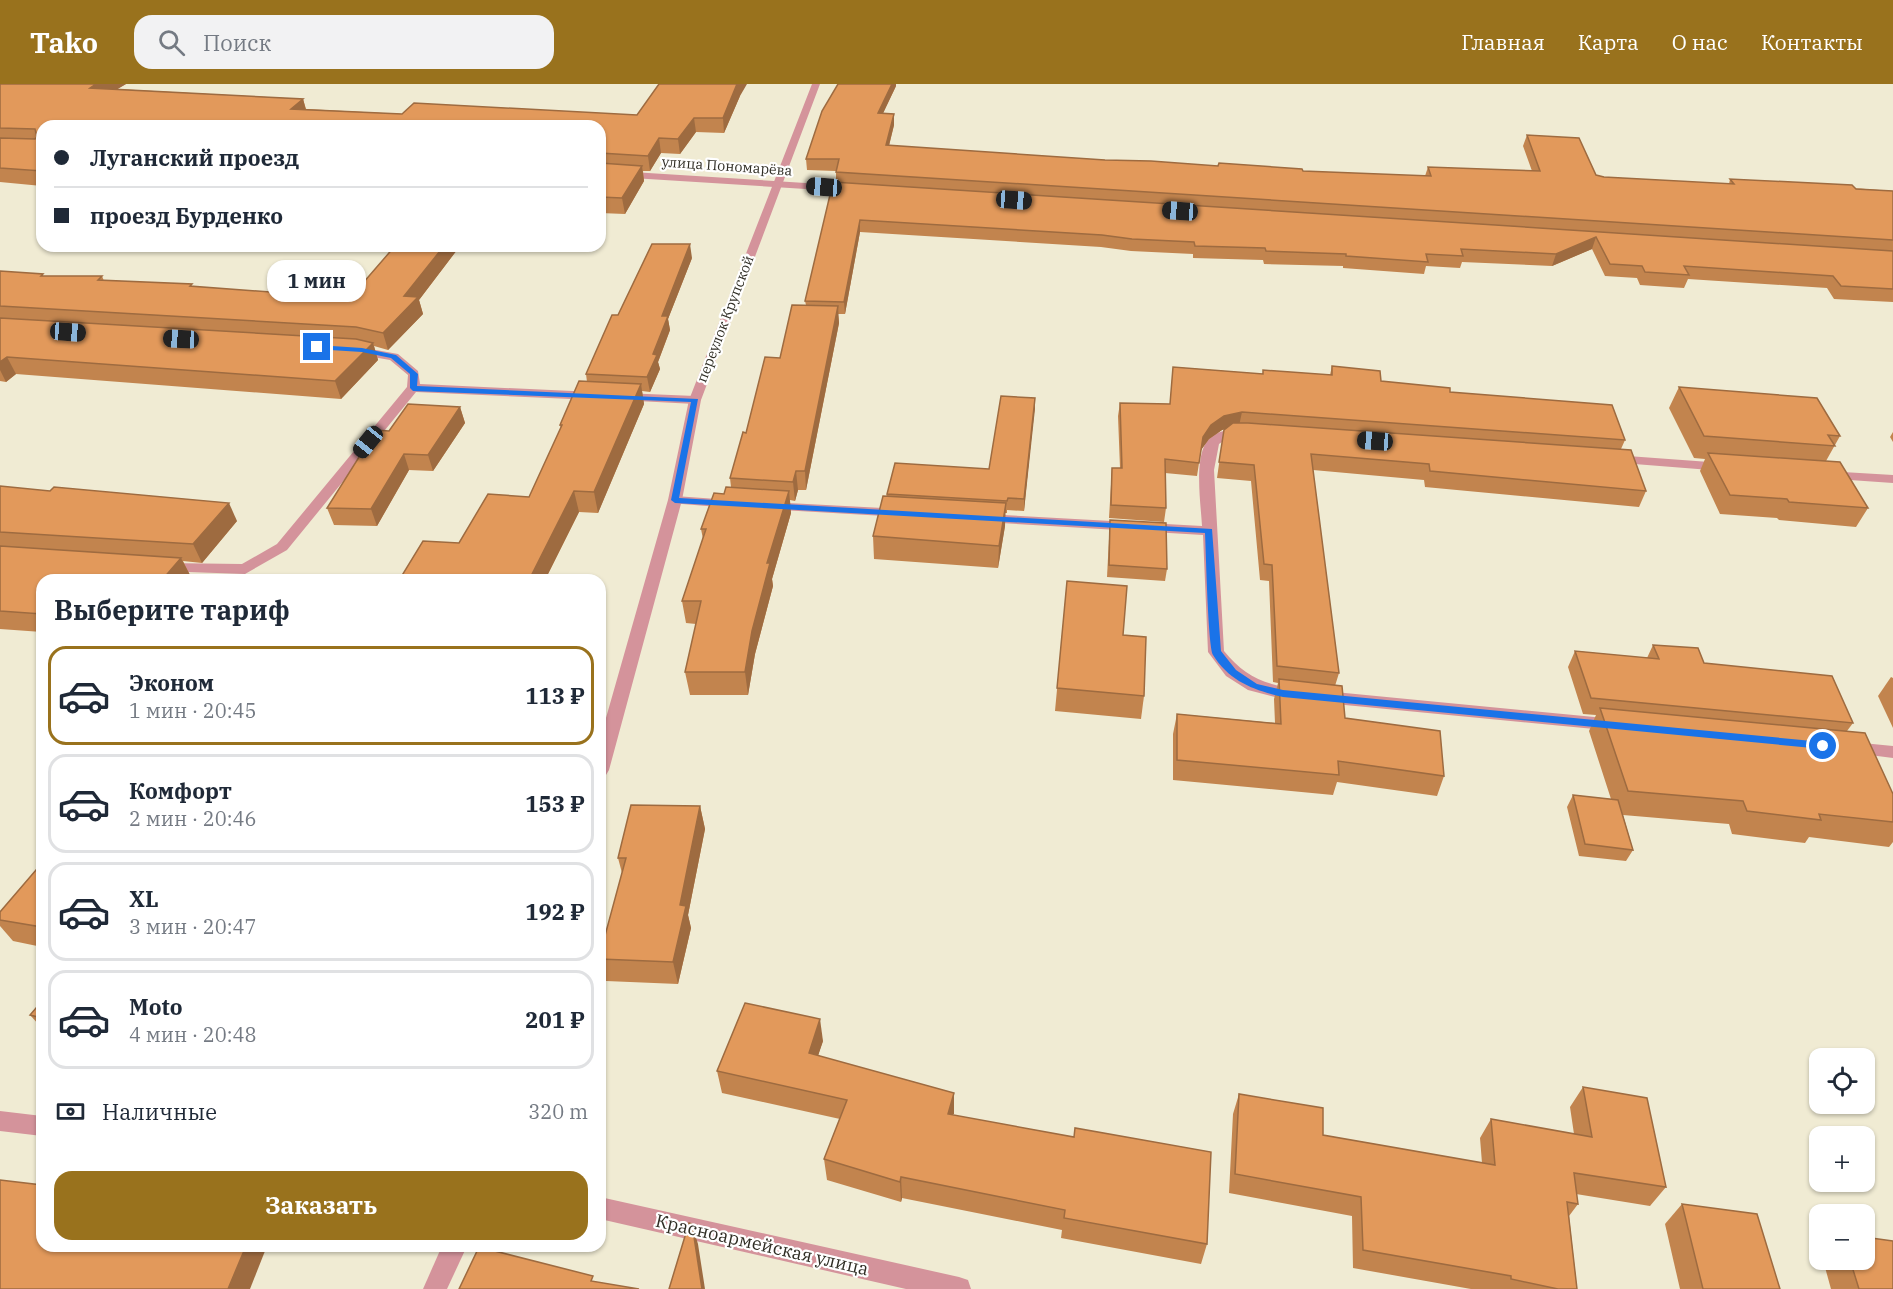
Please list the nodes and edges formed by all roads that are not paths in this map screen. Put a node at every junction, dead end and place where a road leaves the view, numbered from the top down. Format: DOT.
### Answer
graph roads {
  1 [pos="816,84"];
  2 [pos="606,173"];
  3 [pos="776,184"];
  4 [pos="859,190"];
  5 [pos="339,349"];
  6 [pos="413,388"];
  7 [pos="695,400"];
  8 [pos="1257,432"];
  9 [pos="1599,458"];
  10 [pos="1740,468"];
  11 [pos="1810,473"];
  12 [pos="1893,480"];
  13 [pos="675,500"];
  14 [pos="912,514"];
  15 [pos="972,517"];
  16 [pos="1209,531"];
  17 [pos="154,567"];
  18 [pos="1635,727"];
  19 [pos="1834,747"];
  20 [pos="606,748"];
  21 [pos="1893,752"];
  22 [pos="0,1121"];
  23 [pos="36,1125"];
  24 [pos="606,1209"];
  25 [pos="452,1252"];
  26 [pos="435,1289"];
  27 [pos="959,1289"];
  1 -- 3 [label="street, переулок Крупской"];
  2 -- 3 [label="street, улица Пономарёва"];
  3 -- 4 [label="street, улица Пономарёва"];
  3 -- 7 [label="street, переулок Крупской"];
  5 -- 6 [label="street"];
  6 -- 7 [label="street"];
  6 -- 17 [label="street"];
  7 -- 13 [label="street, переулок Крупской"];
  8 -- 16 [label="street"];
  9 -- 10 [label="street"];
  11 -- 12 [label="street"];
  13 -- 14 [label="street"];
  13 -- 20 [label="street, переулок Крупской"];
  15 -- 16 [label="street"];
  16 -- 18 [label="street"];
  19 -- 21 [label="street"];
  22 -- 23 [label="street"];
  24 -- 27 [label="street, Красноармейская улица"];
  25 -- 26 [label="street"];
}
